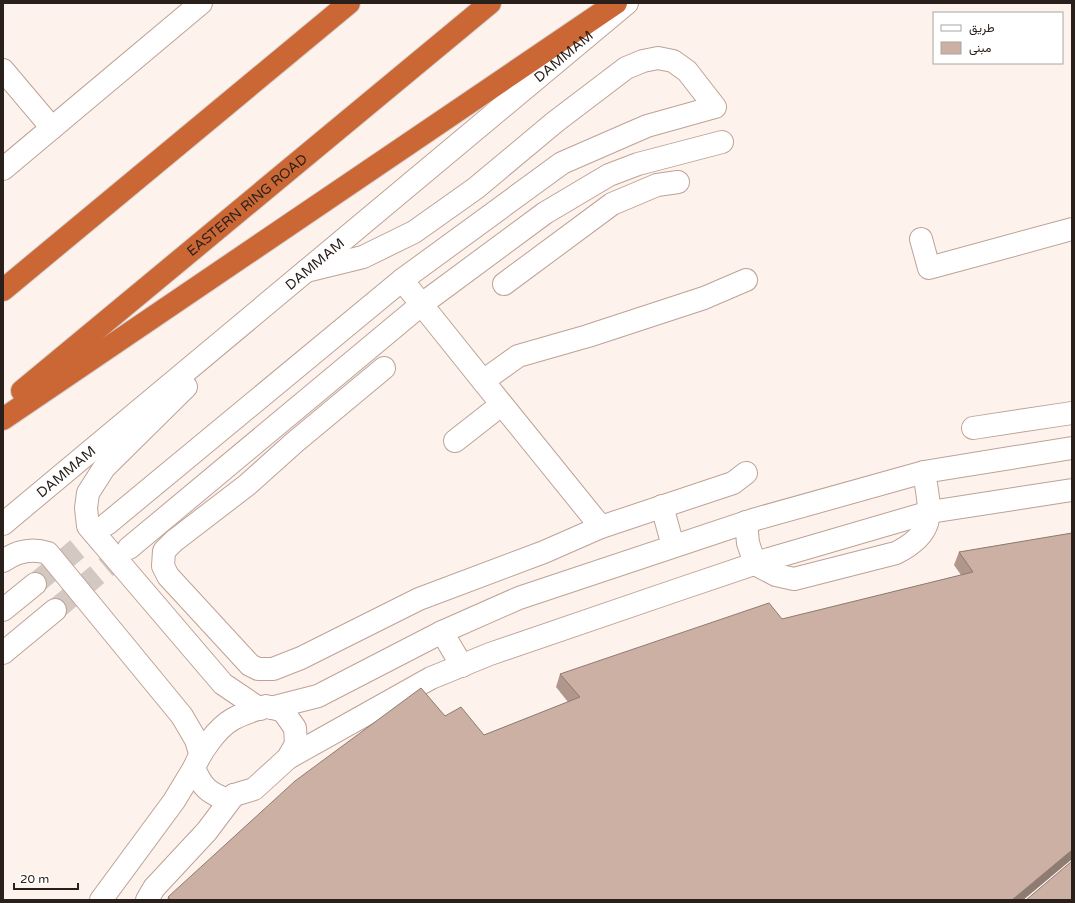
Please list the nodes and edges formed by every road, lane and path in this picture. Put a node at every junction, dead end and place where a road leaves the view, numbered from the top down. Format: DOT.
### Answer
graph roads {
  1 [pos="202,3"];
  2 [pos="334,3"];
  3 [pos="349,3"];
  4 [pos="490,3"];
  5 [pos="616,3"];
  6 [pos="627,3"];
  7 [pos="3,70"];
  8 [pos="239,94"];
  9 [pos="52,128"];
  10 [pos="722,142"];
  11 [pos="3,169"];
  12 [pos="678,182"];
  13 [pos="545,213"];
  14 [pos="1072,229"];
  15 [pos="921,239"];
  16 [pos="562,242"];
  17 [pos="306,271"];
  18 [pos="402,280"];
  19 [pos="746,280"];
  20 [pos="504,284"];
  21 [pos="3,290"];
  22 [pos="422,304"];
  23 [pos="219,344"];
  24 [pos="384,368"];
  25 [pos="483,381"];
  26 [pos="501,405"];
  27 [pos="3,407"];
  28 [pos="1072,412"];
  29 [pos="3,419"];
  30 [pos="973,428"];
  31 [pos="455,441"];
  32 [pos="1072,448"];
  33 [pos="924,472"];
  34 [pos="746,473"];
  35 [pos="1072,490"];
  36 [pos="662,506"];
  37 [pos="930,512"];
  38 [pos="746,522"];
  39 [pos="3,524"];
  40 [pos="107,524"];
  41 [pos="601,527"];
  42 [pos="673,546"];
  43 [pos="129,548"];
  44 [pos="3,561"];
  45 [pos="755,564"];
  46 [pos="35,584"];
  47 [pos="3,610"];
  48 [pos="55,610"];
  49 [pos="442,632"];
  50 [pos="3,653"];
  51 [pos="462,666"];
  52 [pos="265,708"];
  53 [pos="288,758"];
  54 [pos="197,761"];
  55 [pos="234,795"];
  56 [pos="101,900"];
  57 [pos="147,900"];
  1 -- 9 [label="street"];
  2 -- 8 [label="highway"];
  3 -- 8 [label="highway"];
  4 -- 27 [label="highway, EASTERN RING ROAD"];
  5 -- 29 [label="highway"];
  6 -- 17 [label="street, DAMMAM"];
  7 -- 9 [label="street"];
  8 -- 21 [label="highway"];
  9 -- 11 [label="street"];
  10 -- 13 [label="street"];
  12 -- 16 [label="street"];
  13 -- 16 [label="street"];
  13 -- 22 [label="street"];
  14 -- 15 [label="street"];
  16 -- 20 [label="street"];
  17 -- 18 [label="street"];
  17 -- 23 [label="street, DAMMAM"];
  18 -- 22 [label="street"];
  18 -- 40 [label="street"];
  19 -- 25 [label="street"];
  22 -- 25 [label="street"];
  22 -- 43 [label="street"];
  23 -- 39 [label="street, DAMMAM"];
  23 -- 52 [label="street"];
  24 -- 41 [label="street"];
  25 -- 26 [label="street"];
  26 -- 31 [label="street"];
  26 -- 41 [label="street"];
  28 -- 30 [label="street"];
  32 -- 33 [label="street"];
  33 -- 37 [label="street"];
  33 -- 38 [label="street"];
  34 -- 36 [label="street"];
  35 -- 37 [label="street"];
  36 -- 41 [label="street"];
  36 -- 42 [label="street"];
  37 -- 45 [label="street"];
  37 -- 45 [label="street"];
  38 -- 42 [label="street"];
  38 -- 45 [label="street"];
  42 -- 49 [label="street"];
  44 -- 54 [label="street"];
  45 -- 51 [label="street"];
  46 -- 47 [label="street"];
  48 -- 50 [label="street"];
  49 -- 51 [label="street"];
  49 -- 52 [label="street"];
  51 -- 53 [label="street"];
  52 -- 53 [label="street"];
  52 -- 54 [label="street"];
  53 -- 55 [label="street"];
  54 -- 55 [label="street"];
  54 -- 56 [label="street"];
  55 -- 57 [label="street"];
}
